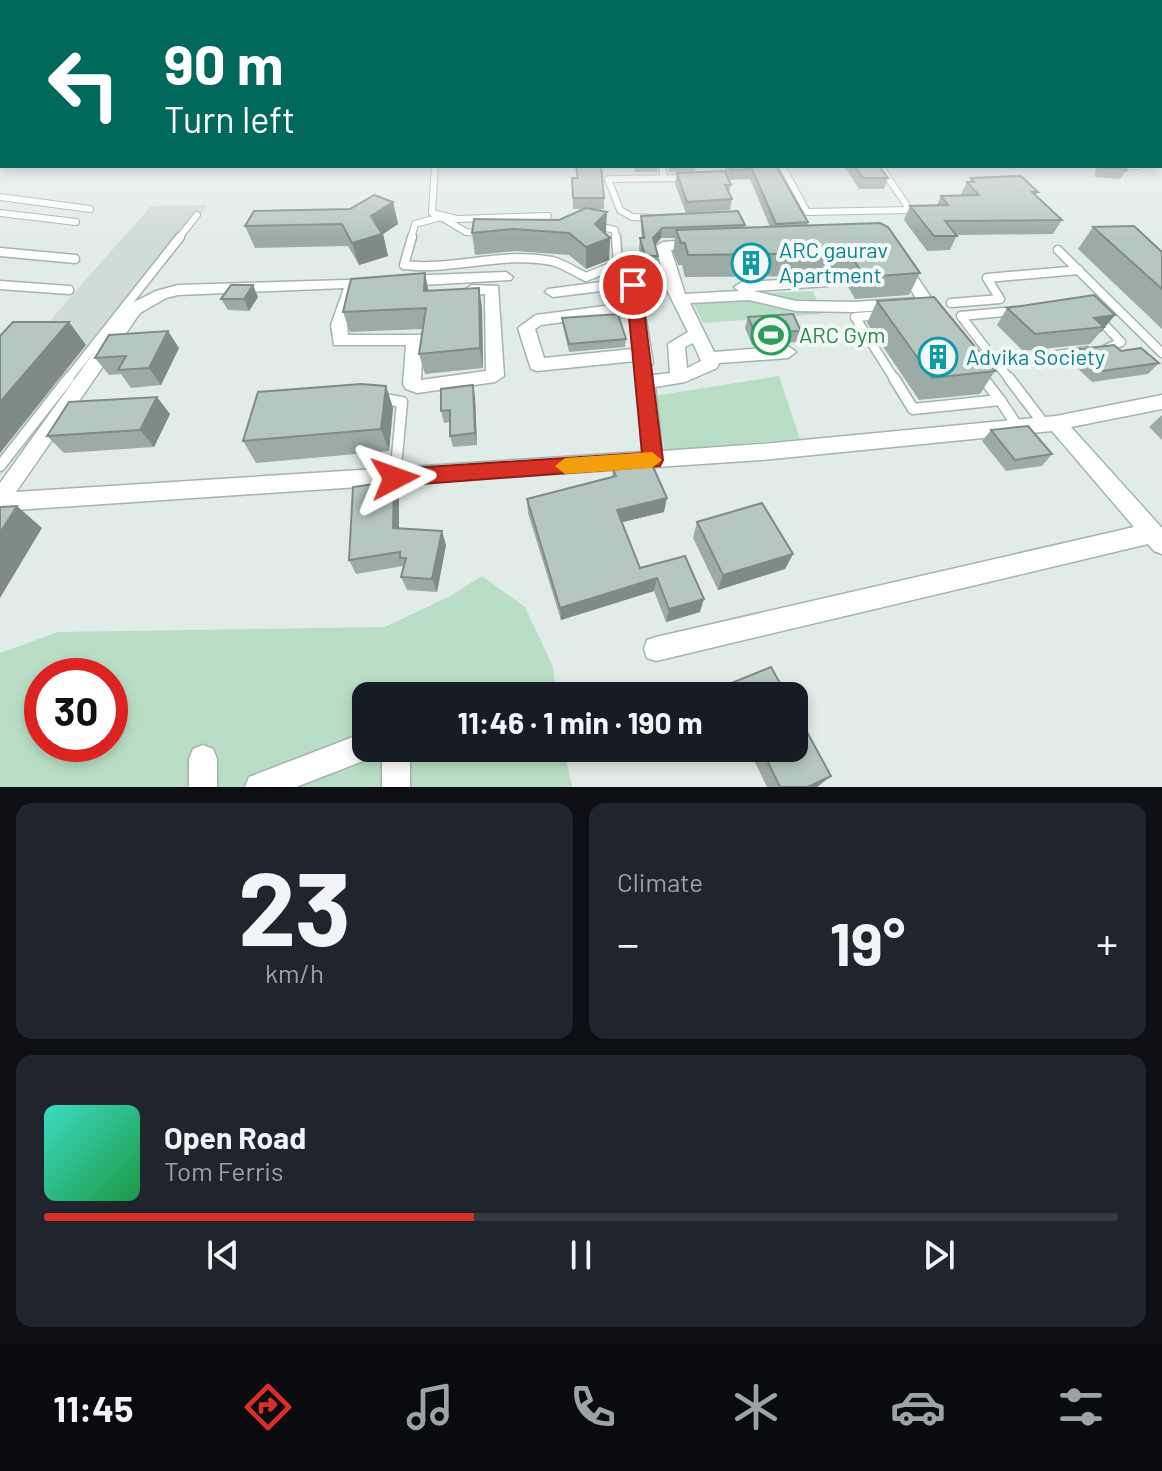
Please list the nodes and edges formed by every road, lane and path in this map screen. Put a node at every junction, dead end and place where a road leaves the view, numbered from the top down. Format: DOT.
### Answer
graph roads {
  1 [pos="435,168"];
  2 [pos="662,168"];
  3 [pos="783,168"];
  4 [pos="881,168"];
  5 [pos="664,178"];
  6 [pos="700,178"];
  7 [pos="0,197"];
  8 [pos="90,209"];
  9 [pos="0,213"];
  10 [pos="197,215"];
  11 [pos="548,216"];
  12 [pos="441,217"];
  13 [pos="667,218"];
  14 [pos="76,222"];
  15 [pos="717,242"];
  16 [pos="890,246"];
  17 [pos="1058,250"];
  18 [pos="0,252"];
  19 [pos="75,259"];
  20 [pos="1079,270"];
  21 [pos="506,277"];
  22 [pos="823,283"];
  23 [pos="0,285"];
  24 [pos="350,289"];
  25 [pos="69,290"];
  26 [pos="553,292"];
  27 [pos="677,294"];
  28 [pos="951,303"];
  29 [pos="637,307"];
  30 [pos="1022,310"];
  31 [pos="1092,312"];
  32 [pos="698,334"];
  33 [pos="788,352"];
  34 [pos="1162,353"];
  35 [pos="642,354"];
  36 [pos="711,358"];
  37 [pos="997,363"];
  38 [pos="679,378"];
  39 [pos="646,382"];
  40 [pos="368,398"];
  41 [pos="1000,400"];
  42 [pos="1162,402"];
  43 [pos="1050,423"];
  44 [pos="1018,427"];
  45 [pos="653,460"];
  46 [pos="0,466"];
  47 [pos="395,478"];
  48 [pos="0,501"];
  49 [pos="1157,538"];
  50 [pos="656,649"];
  51 [pos="352,752"];
  52 [pos="396,762"];
  53 [pos="289,781"];
  54 [pos="259,787"];
  55 [pos="396,787"];
  1 -- 12 [label="lane"];
  2 -- 5 [label="lane"];
  3 -- 4 [label="lane"];
  5 -- 6 [label="lane"];
  5 -- 13 [label="lane"];
  7 -- 8 [label="lane"];
  9 -- 14 [label="lane"];
  10 -- 46 [label="lane"];
  11 -- 12 [label="lane"];
  12 -- 12 [label="lane"];
  15 -- 27 [label="street"];
  16 -- 27 [label="street"];
  17 -- 20 [label="lane"];
  18 -- 19 [label="lane"];
  20 -- 28 [label="lane"];
  20 -- 34 [label="lane"];
  21 -- 24 [label="street"];
  22 -- 27 [label="street"];
  23 -- 25 [label="lane"];
  24 -- 24 [label="street"];
  24 -- 48 [label="street"];
  26 -- 29 [label="street"];
  27 -- 32 [label="street"];
  29 -- 35 [label="street"];
  29 -- 35 [label="street"];
  30 -- 37 [label="lane"];
  31 -- 37 [label="lane"];
  32 -- 36 [label="street"];
  32 -- 38 [label="street"];
  33 -- 36 [label="street"];
  35 -- 39 [label="street"];
  36 -- 38 [label="street"];
  37 -- 43 [label="lane"];
  38 -- 39 [label="street"];
  39 -- 45 [label="street"];
  40 -- 47 [label="lane"];
  41 -- 41 [label="lane"];
  41 -- 44 [label="lane"];
  42 -- 43 [label="street"];
  43 -- 44 [label="street"];
  43 -- 49 [label="street"];
  44 -- 45 [label="street"];
  45 -- 47 [label="street"];
  47 -- 48 [label="street"];
  49 -- 50 [label="street"];
  51 -- 53 [label="street"];
  52 -- 55 [label="street"];
  53 -- 54 [label="street"];
}
